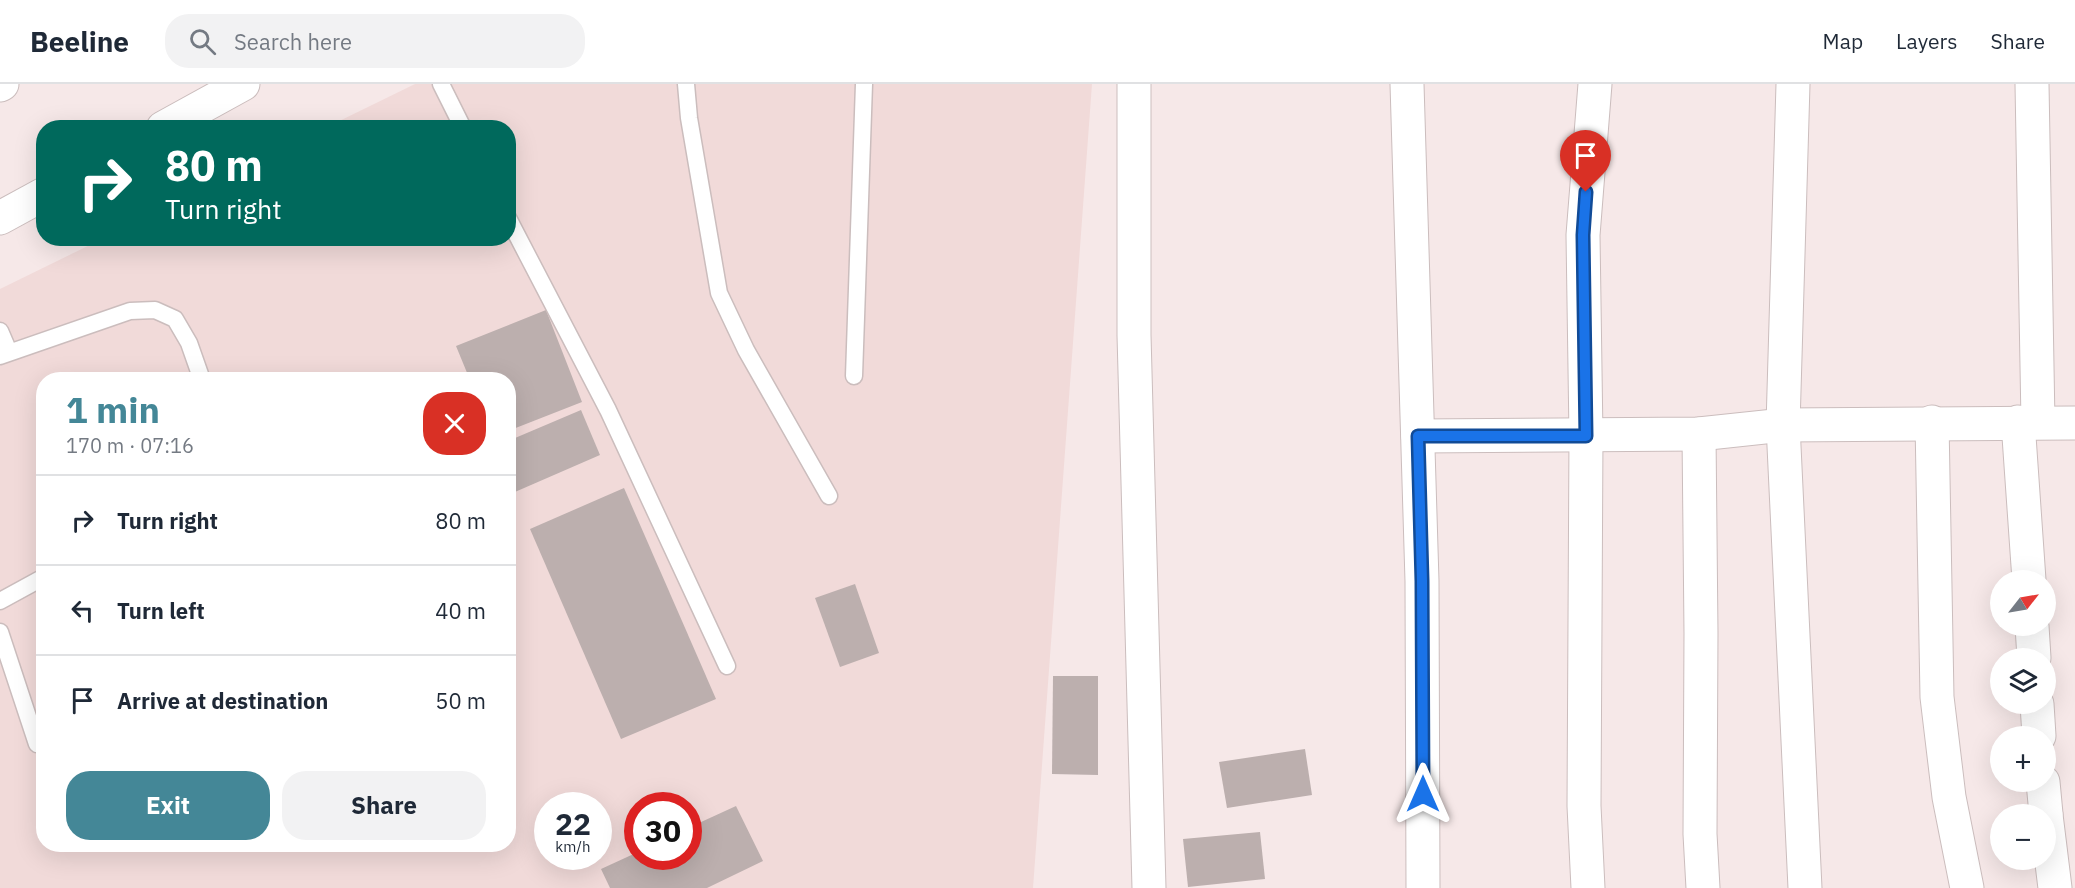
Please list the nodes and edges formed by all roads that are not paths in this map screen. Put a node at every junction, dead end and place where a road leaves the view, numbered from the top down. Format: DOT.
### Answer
graph roads {
  1 [pos="441,84"];
  2 [pos="687,84"];
  3 [pos="864,84"];
  4 [pos="1134,84"];
  5 [pos="1407,84"];
  6 [pos="1595,84"];
  7 [pos="1793,84"];
  8 [pos="2032,84"];
  9 [pos="239,85"];
  10 [pos="178,120"];
  11 [pos="459,120"];
  12 [pos="36,198"];
  13 [pos="0,218"];
  14 [pos="516,233"];
  15 [pos="0,331"];
  16 [pos="5,354"];
  17 [pos="199,372"];
  18 [pos="854,376"];
  19 [pos="1932,422"];
  20 [pos="2028,422"];
  21 [pos="2075,423"];
  22 [pos="1783,425"];
  23 [pos="1699,434"];
  24 [pos="1418,436"];
  25 [pos="1586,436"];
  26 [pos="829,496"];
  27 [pos="2029,570"];
  28 [pos="36,581"];
  29 [pos="0,601"];
  30 [pos="0,632"];
  31 [pos="727,666"];
  32 [pos="36,741"];
  33 [pos="2053,870"];
  34 [pos="1149,888"];
  35 [pos="1423,888"];
  36 [pos="1588,888"];
  37 [pos="1703,888"];
  38 [pos="1805,888"];
  39 [pos="1967,888"];
  40 [pos="2055,888"];
  1 -- 11 [label="lane"];
  2 -- 26 [label="lane"];
  3 -- 18 [label="lane"];
  4 -- 34 [label="street"];
  5 -- 24 [label="street"];
  6 -- 25 [label="street"];
  7 -- 22 [label="street"];
  8 -- 20 [label="street"];
  9 -- 10 [label="street"];
  12 -- 13 [label="street"];
  14 -- 31 [label="lane"];
  15 -- 16 [label="lane"];
  16 -- 17 [label="lane"];
  19 -- 20 [label="street"];
  19 -- 22 [label="street"];
  19 -- 39 [label="street"];
  20 -- 21 [label="street"];
  20 -- 27 [label="street"];
  22 -- 23 [label="street"];
  22 -- 38 [label="street"];
  23 -- 25 [label="street"];
  23 -- 37 [label="street"];
  24 -- 25 [label="street"];
  24 -- 35 [label="street"];
  25 -- 36 [label="street"];
  28 -- 29 [label="lane"];
  30 -- 32 [label="lane"];
  33 -- 40 [label="street"];
}
